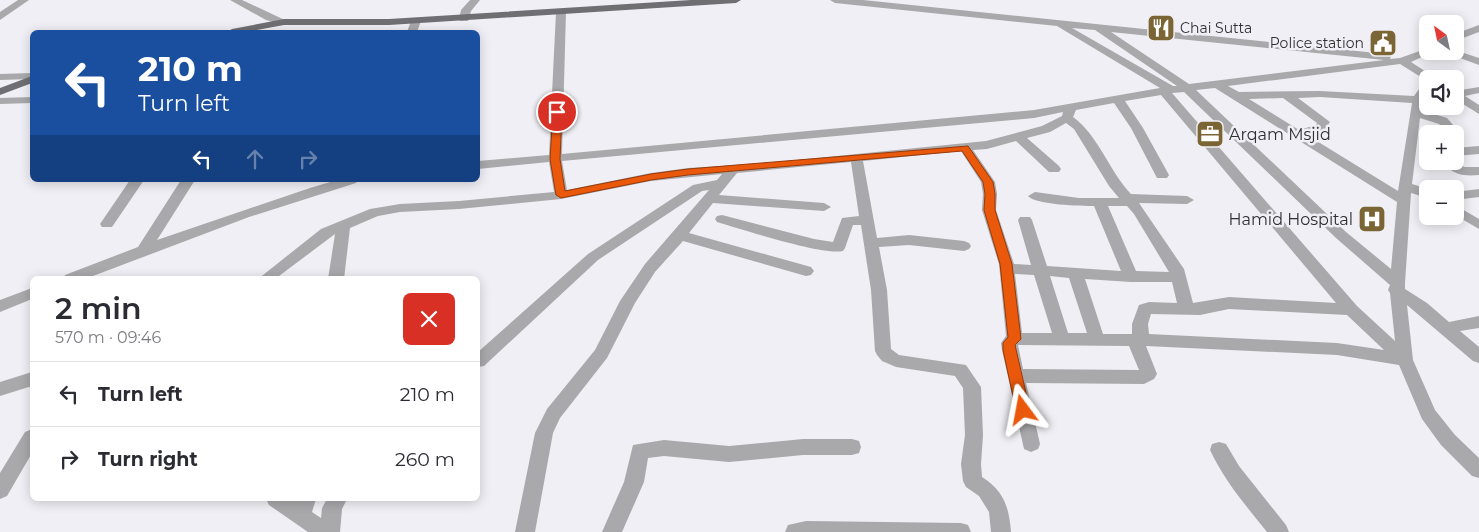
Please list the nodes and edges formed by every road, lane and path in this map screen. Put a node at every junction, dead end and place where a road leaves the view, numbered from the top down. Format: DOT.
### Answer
graph roads {
  1 [pos="24,0"];
  2 [pos="234,0"];
  3 [pos="249,0"];
  4 [pos="475,0"];
  5 [pos="671,0"];
  6 [pos="736,0"];
  7 [pos="824,0"];
  8 [pos="835,0"];
  9 [pos="561,12"];
  10 [pos="464,16"];
  11 [pos="0,17"];
  12 [pos="1479,20"];
  13 [pos="416,21"];
  14 [pos="1056,22"];
  15 [pos="282,23"];
  16 [pos="1097,26"];
  17 [pos="1464,26"];
  18 [pos="1479,28"];
  19 [pos="232,30"];
  20 [pos="243,30"];
  21 [pos="413,30"];
  22 [pos="1464,34"];
  23 [pos="1419,48"];
  24 [pos="1419,55"];
  25 [pos="1416,56"];
  26 [pos="1464,57"];
  27 [pos="1402,61"];
  28 [pos="1479,62"];
  29 [pos="1298,75"];
  30 [pos="0,77"];
  31 [pos="30,78"];
  32 [pos="30,79"];
  33 [pos="1419,82"];
  34 [pos="1217,84"];
  35 [pos="1187,88"];
  36 [pos="1419,89"];
  37 [pos="1419,89"];
  38 [pos="1167,90"];
  39 [pos="1479,90"];
  40 [pos="0,92"];
  41 [pos="1464,92"];
  42 [pos="1286,95"];
  43 [pos="1236,96"];
  44 [pos="1117,99"];
  45 [pos="30,100"];
  46 [pos="1464,100"];
  47 [pos="0,101"];
  48 [pos="1479,110"];
  49 [pos="1069,112"];
  50 [pos="1420,115"];
  51 [pos="1297,134"];
  52 [pos="1020,138"];
  53 [pos="965,148"];
  54 [pos="1479,150"];
  55 [pos="1464,151"];
  56 [pos="856,157"];
  57 [pos="555,159"];
  58 [pos="480,165"];
  59 [pos="1054,168"];
  60 [pos="733,169"];
  61 [pos="1457,170"];
  62 [pos="1479,171"];
  63 [pos="1162,175"];
  64 [pos="136,182"];
  65 [pos="187,182"];
  66 [pos="344,182"];
  67 [pos="723,182"];
  68 [pos="1405,186"];
  69 [pos="1419,191"];
  70 [pos="1479,193"];
  71 [pos="561,195"];
  72 [pos="1464,195"];
  73 [pos="1035,196"];
  74 [pos="710,199"];
  75 [pos="1128,200"];
  76 [pos="1187,200"];
  77 [pos="1100,202"];
  78 [pos="1404,202"];
  79 [pos="824,207"];
  80 [pos="1464,215"];
  81 [pos="722,219"];
  82 [pos="868,220"];
  83 [pos="1025,220"];
  84 [pos="107,224"];
  85 [pos="343,224"];
  86 [pos="1479,225"];
  87 [pos="680,235"];
  88 [pos="872,243"];
  89 [pos="964,246"];
  90 [pos="144,250"];
  91 [pos="1006,269"];
  92 [pos="1041,270"];
  93 [pos="806,271"];
  94 [pos="1075,272"];
  95 [pos="78,276"];
  96 [pos="269,276"];
  97 [pos="336,276"];
  98 [pos="1131,277"];
  99 [pos="1178,277"];
  100 [pos="1397,287"];
  101 [pos="30,294"];
  102 [pos="0,306"];
  103 [pos="1187,309"];
  104 [pos="1351,310"];
  105 [pos="1479,322"];
  106 [pos="1446,328"];
  107 [pos="1015,339"];
  108 [pos="1062,340"];
  109 [pos="1097,340"];
  110 [pos="1138,340"];
  111 [pos="1479,357"];
  112 [pos="480,359"];
  113 [pos="1405,360"];
  114 [pos="1016,376"];
  115 [pos="30,380"];
  116 [pos="0,389"];
  117 [pos="30,440"];
  118 [pos="1031,444"];
  119 [pos="852,447"];
  120 [pos="1219,450"];
  121 [pos="1479,470"];
  122 [pos="0,490"];
  123 [pos="283,501"];
  124 [pos="336,501"];
  125 [pos="303,507"];
  126 [pos="325,532"];
  127 [pos="330,532"];
  128 [pos="525,532"];
  129 [pos="612,532"];
  130 [pos="795,532"];
  131 [pos="961,532"];
  132 [pos="1002,532"];
  133 [pos="1278,532"];
  1 -- 11 [label="street"];
  2 -- 15 [label="street"];
  3 -- 15 [label="street"];
  4 -- 10 [label="street"];
  5 -- 10 [label="main road"];
  6 -- 9 [label="main road"];
  7 -- 8 [label="street"];
  8 -- 14 [label="street"];
  9 -- 10 [label="main road"];
  9 -- 57 [label="street"];
  10 -- 13 [label="main road"];
  10 -- 15 [label="main road"];
  12 -- 17 [label="street"];
  13 -- 15 [label="main road"];
  13 -- 21 [label="street"];
  14 -- 16 [label="street"];
  14 -- 38 [label="street"];
  15 -- 19 [label="main road"];
  15 -- 20 [label="main road"];
  16 -- 27 [label="street"];
  16 -- 35 [label="street"];
  18 -- 22 [label="street"];
  23 -- 25 [label="street"];
  24 -- 25 [label="street"];
  25 -- 27 [label="street"];
  26 -- 28 [label="street"];
  27 -- 29 [label="street"];
  27 -- 33 [label="street"];
  29 -- 34 [label="street"];
  29 -- 36 [label="street"];
  30 -- 31 [label="street"];
  32 -- 40 [label="main road"];
  34 -- 35 [label="street"];
  34 -- 43 [label="street"];
  35 -- 38 [label="street"];
  35 -- 100 [label="street"];
  37 -- 42 [label="street"];
  38 -- 44 [label="street"];
  38 -- 104 [label="street"];
  39 -- 41 [label="street"];
  42 -- 43 [label="street"];
  42 -- 51 [label="street"];
  43 -- 51 [label="street"];
  44 -- 49 [label="street"];
  44 -- 63 [label="street"];
  45 -- 47 [label="street"];
  46 -- 48 [label="street"];
  49 -- 52 [label="street"];
  49 -- 57 [label="street"];
  49 -- 75 [label="street"];
  50 -- 68 [label="street"];
  51 -- 78 [label="street"];
  52 -- 53 [label="street"];
  52 -- 59 [label="street"];
  53 -- 56 [label="street"];
  53 -- 91 [label="street"];
  54 -- 55 [label="street"];
  56 -- 60 [label="street"];
  56 -- 82 [label="street"];
  57 -- 58 [label="street"];
  57 -- 71 [label="street"];
  60 -- 67 [label="street"];
  60 -- 71 [label="street"];
  61 -- 62 [label="street"];
  64 -- 84 [label="street"];
  65 -- 90 [label="street"];
  66 -- 90 [label="street"];
  67 -- 74 [label="street"];
  67 -- 112 [label="street"];
  68 -- 69 [label="street"];
  68 -- 78 [label="street"];
  70 -- 72 [label="street"];
  71 -- 85 [label="street"];
  73 -- 77 [label="street"];
  74 -- 79 [label="street"];
  74 -- 87 [label="street"];
  75 -- 76 [label="street"];
  75 -- 77 [label="street"];
  75 -- 99 [label="street"];
  77 -- 98 [label="street"];
  78 -- 100 [label="street"];
  80 -- 86 [label="street"];
  81 -- 82 [label="street"];
  82 -- 88 [label="street"];
  83 -- 92 [label="street"];
  85 -- 96 [label="street"];
  85 -- 97 [label="street"];
  87 -- 93 [label="street"];
  87 -- 128 [label="street"];
  88 -- 89 [label="street"];
  88 -- 132 [label="street"];
  90 -- 95 [label="street"];
  91 -- 92 [label="street"];
  91 -- 107 [label="street"];
  92 -- 94 [label="street"];
  92 -- 108 [label="street"];
  94 -- 98 [label="street"];
  94 -- 109 [label="street"];
  98 -- 99 [label="street"];
  99 -- 103 [label="street"];
  100 -- 106 [label="street"];
  100 -- 113 [label="street"];
  101 -- 102 [label="street"];
  103 -- 104 [label="street"];
  103 -- 110 [label="street"];
  104 -- 113 [label="street"];
  105 -- 106 [label="street"];
  106 -- 111 [label="street"];
  107 -- 108 [label="street"];
  107 -- 114 [label="street"];
  108 -- 109 [label="street"];
  109 -- 110 [label="street"];
  110 -- 113 [label="street"];
  110 -- 114 [label="street"];
  113 -- 121 [label="street"];
  114 -- 118 [label="street"];
  115 -- 116 [label="street"];
  117 -- 122 [label="street"];
  119 -- 129 [label="street"];
  120 -- 133 [label="street"];
  123 -- 125 [label="street"];
  124 -- 127 [label="street"];
  125 -- 126 [label="street"];
  130 -- 131 [label="street"];
}
